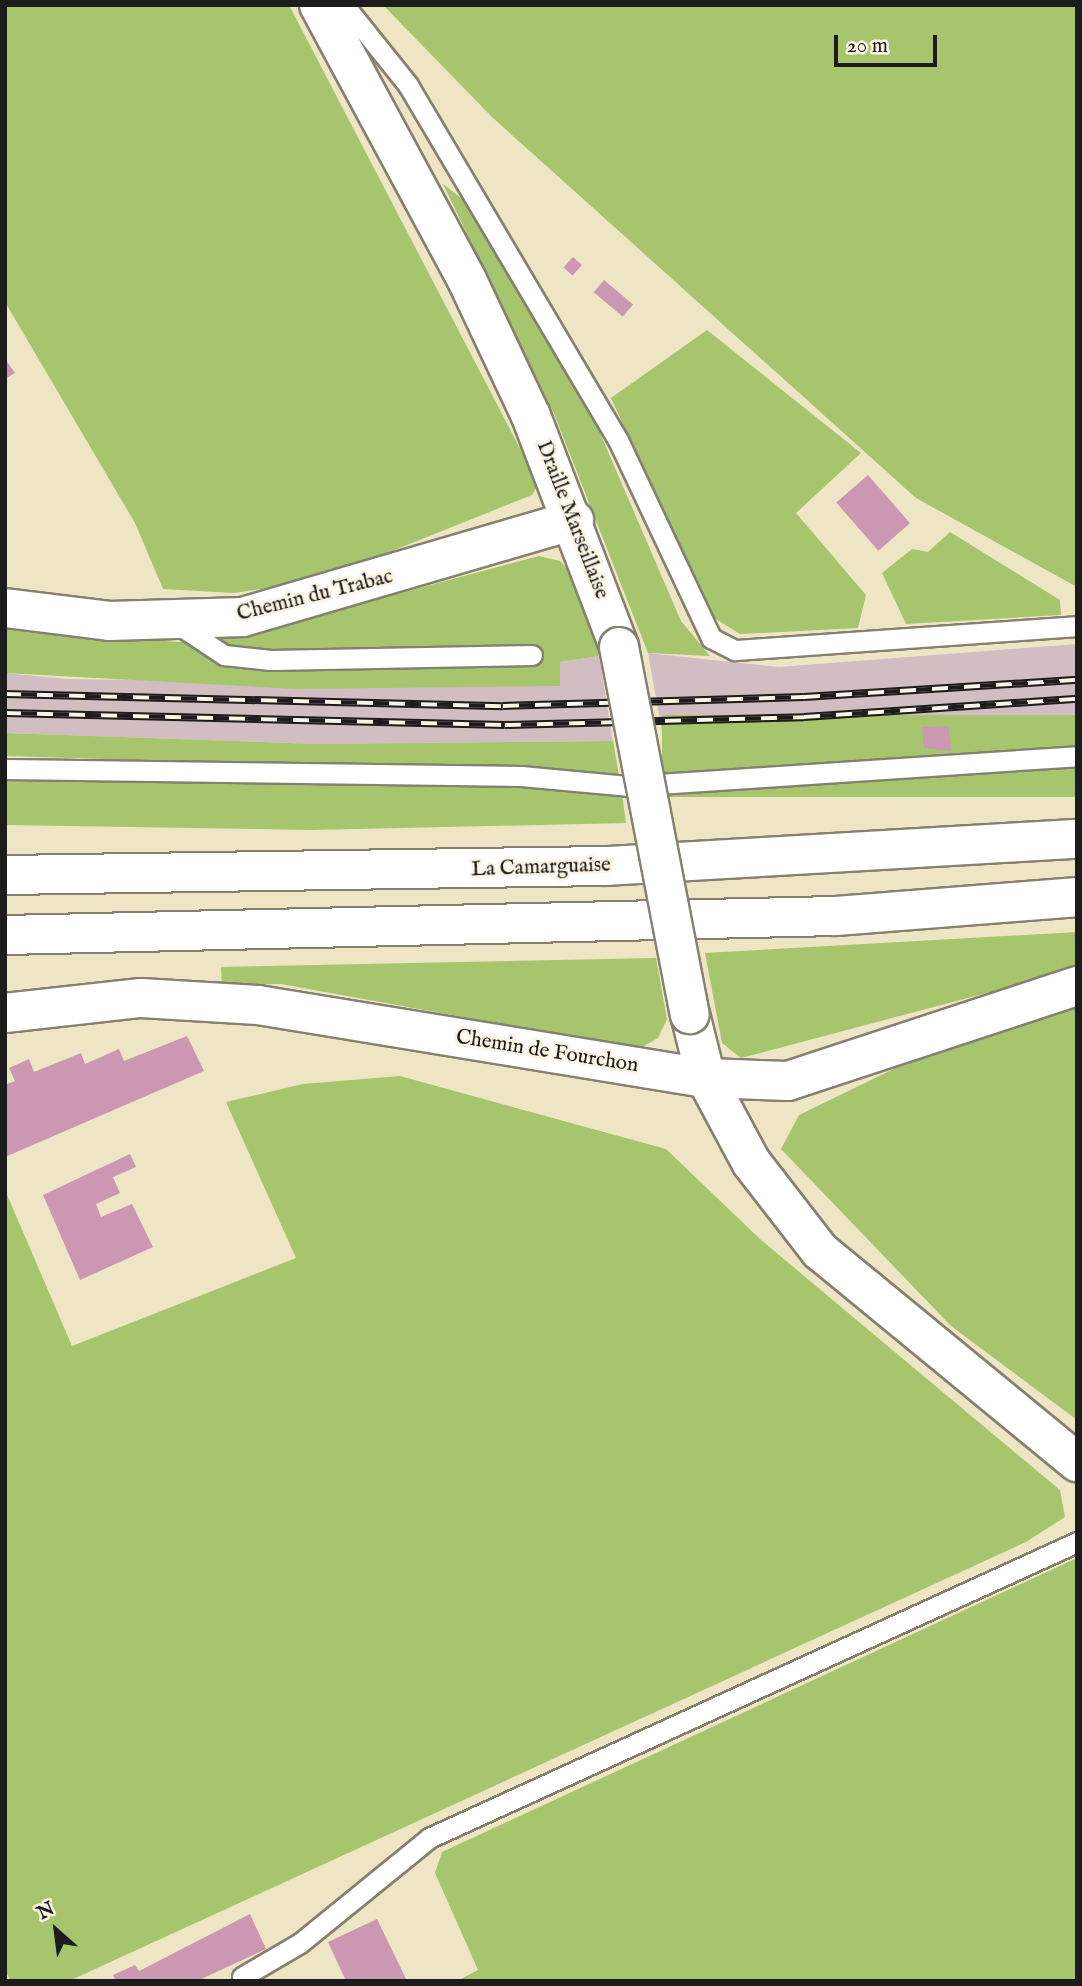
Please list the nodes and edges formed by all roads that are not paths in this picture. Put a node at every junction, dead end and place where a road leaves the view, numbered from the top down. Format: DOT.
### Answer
graph roads {
  1 [pos="319,5"];
  2 [pos="344,5"];
  3 [pos="575,520"];
  4 [pos="5,608"];
  5 [pos="169,619"];
  6 [pos="1077,626"];
  7 [pos="532,654"];
  8 [pos="1077,756"];
  9 [pos="5,769"];
  10 [pos="1077,839"];
  11 [pos="5,875"];
  12 [pos="1077,897"];
  13 [pos="5,935"];
  14 [pos="1077,986"];
  15 [pos="5,1013"];
  16 [pos="706,1077"];
  17 [pos="1077,1462"];
  18 [pos="1077,1542"];
  19 [pos="242,1977"];
  1 -- 3 [label="main road, Draille Marseillaise"];
  2 -- 6 [label="lane"];
  3 -- 5 [label="main road, Chemin du Trabac"];
  3 -- 16 [label="main road, Draille Marseillaise, bridge"];
  4 -- 5 [label="main road, Chemin du Trabac"];
  5 -- 7 [label="lane"];
  8 -- 9 [label="lane"];
  10 -- 11 [label="main road, La Camarguaise"];
  12 -- 13 [label="main road"];
  14 -- 16 [label="main road, Chemin de Fourchon"];
  15 -- 16 [label="main road, Chemin de Fourchon"];
  16 -- 17 [label="main road, Draille Marseillaise"];
  18 -- 19 [label="lane"];
}
